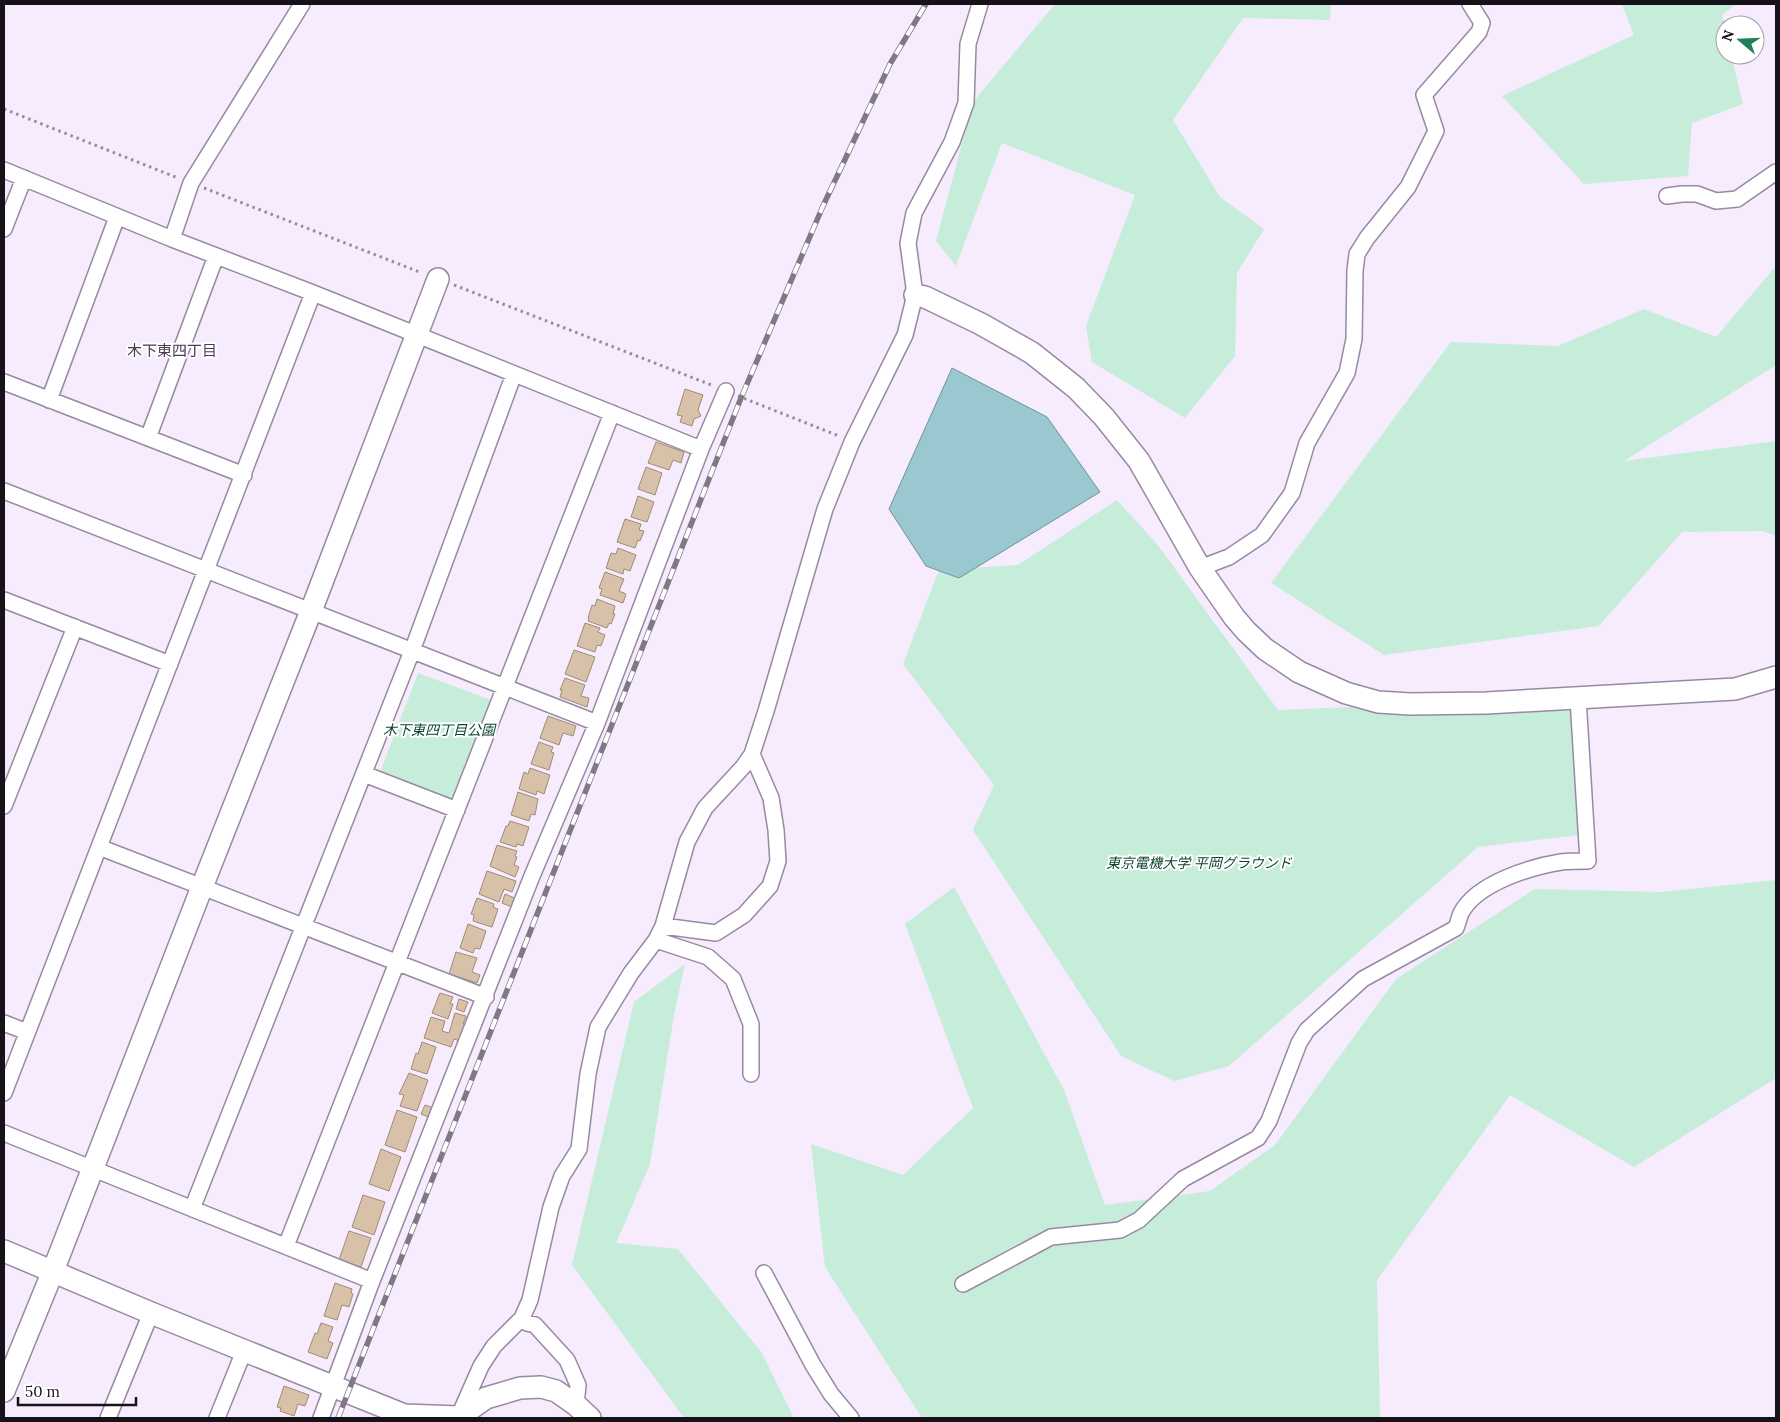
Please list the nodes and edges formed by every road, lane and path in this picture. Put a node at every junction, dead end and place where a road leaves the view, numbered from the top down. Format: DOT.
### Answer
graph roads {
  1 [pos="302,4"];
  2 [pos="980,4"];
  3 [pos="1470,4"];
  4 [pos="4,170"];
  5 [pos="1776,172"];
  6 [pos="24,178"];
  7 [pos="1667,196"];
  8 [pos="117,217"];
  9 [pos="4,229"];
  10 [pos="172,239"];
  11 [pos="216,256"];
  12 [pos="438,279"];
  13 [pos="313,293"];
  14 [pos="915,295"];
  15 [pos="417,335"];
  16 [pos="514,374"];
  17 [pos="4,382"];
  18 [pos="726,390"];
  19 [pos="49,400"];
  20 [pos="612,413"];
  21 [pos="148,438"];
  22 [pos="701,449"];
  23 [pos="244,475"];
  24 [pos="4,491"];
  25 [pos="1200,568"];
  26 [pos="205,570"];
  27 [pos="4,600"];
  28 [pos="311,611"];
  29 [pos="75,627"];
  30 [pos="412,651"];
  31 [pos="170,664"];
  32 [pos="1776,677"];
  33 [pos="505,687"];
  34 [pos="1578,698"];
  35 [pos="597,723"];
  36 [pos="752,754"];
  37 [pos="364,774"];
  38 [pos="4,806"];
  39 [pos="456,810"];
  40 [pos="99,847"];
  41 [pos="202,887"];
  42 [pos="303,926"];
  43 [pos="663,926"];
  44 [pos="656,940"];
  45 [pos="397,963"];
  46 [pos="486,997"];
  47 [pos="4,1023"];
  48 [pos="27,1032"];
  49 [pos="751,1074"];
  50 [pos="4,1093"];
  51 [pos="4,1133"];
  52 [pos="92,1168"];
  53 [pos="192,1209"];
  54 [pos="286,1246"];
  55 [pos="4,1251"];
  56 [pos="53,1271"];
  57 [pos="764,1273"];
  58 [pos="372,1281"];
  59 [pos="963,1284"];
  60 [pos="150,1313"];
  61 [pos="522,1318"];
  62 [pos="244,1351"];
  63 [pos="333,1386"];
  64 [pos="4,1391"];
  65 [pos="583,1412"];
  66 [pos="458,1417"];
  67 [pos="108,1418"];
  68 [pos="217,1418"];
  69 [pos="321,1418"];
  70 [pos="851,1418"];
  1 -- 10 [label="street"];
  2 -- 14 [label="street"];
  3 -- 25 [label="street"];
  4 -- 6 [label="street"];
  5 -- 7 [label="street"];
  6 -- 8 [label="street"];
  6 -- 9 [label="street"];
  8 -- 10 [label="street"];
  8 -- 19 [label="street"];
  10 -- 11 [label="street"];
  11 -- 13 [label="street"];
  11 -- 21 [label="street"];
  12 -- 15 [label="street"];
  13 -- 15 [label="street"];
  13 -- 23 [label="street"];
  14 -- 25 [label="street"];
  14 -- 36 [label="street"];
  15 -- 16 [label="street"];
  15 -- 28 [label="street"];
  16 -- 20 [label="street"];
  16 -- 30 [label="street"];
  17 -- 19 [label="street"];
  18 -- 22 [label="street"];
  19 -- 21 [label="street"];
  20 -- 22 [label="street"];
  20 -- 33 [label="street"];
  21 -- 23 [label="street"];
  22 -- 35 [label="street"];
  23 -- 26 [label="street"];
  24 -- 26 [label="street"];
  25 -- 34 [label="street"];
  26 -- 28 [label="street"];
  26 -- 31 [label="street"];
  27 -- 29 [label="street"];
  28 -- 30 [label="street"];
  28 -- 41 [label="street"];
  29 -- 31 [label="street"];
  29 -- 38 [label="street"];
  30 -- 33 [label="street"];
  30 -- 37 [label="street"];
  31 -- 40 [label="street"];
  32 -- 34 [label="street"];
  33 -- 35 [label="street"];
  33 -- 39 [label="street"];
  34 -- 59 [label="street"];
  35 -- 46 [label="street"];
  36 -- 43 [label="street"];
  36 -- 43 [label="street"];
  37 -- 39 [label="street"];
  37 -- 42 [label="street"];
  39 -- 45 [label="street"];
  40 -- 41 [label="street"];
  40 -- 48 [label="street"];
  41 -- 42 [label="street"];
  41 -- 52 [label="street"];
  42 -- 45 [label="street"];
  42 -- 53 [label="street"];
  43 -- 44 [label="street"];
  44 -- 49 [label="street"];
  44 -- 61 [label="street"];
  45 -- 46 [label="street"];
  45 -- 54 [label="street"];
  46 -- 58 [label="street"];
  47 -- 48 [label="street"];
  48 -- 50 [label="street"];
  51 -- 52 [label="street"];
  52 -- 53 [label="street"];
  52 -- 56 [label="street"];
  53 -- 54 [label="street"];
  54 -- 58 [label="street"];
  55 -- 56 [label="street"];
  56 -- 60 [label="street"];
  56 -- 64 [label="street"];
  57 -- 70 [label="street"];
  58 -- 63 [label="street"];
  60 -- 62 [label="street"];
  60 -- 67 [label="street"];
  61 -- 65 [label="street"];
  61 -- 66 [label="street"];
  62 -- 63 [label="street"];
  62 -- 68 [label="street"];
  63 -- 66 [label="street"];
  63 -- 69 [label="street"];
  65 -- 66 [label="street"];
}
